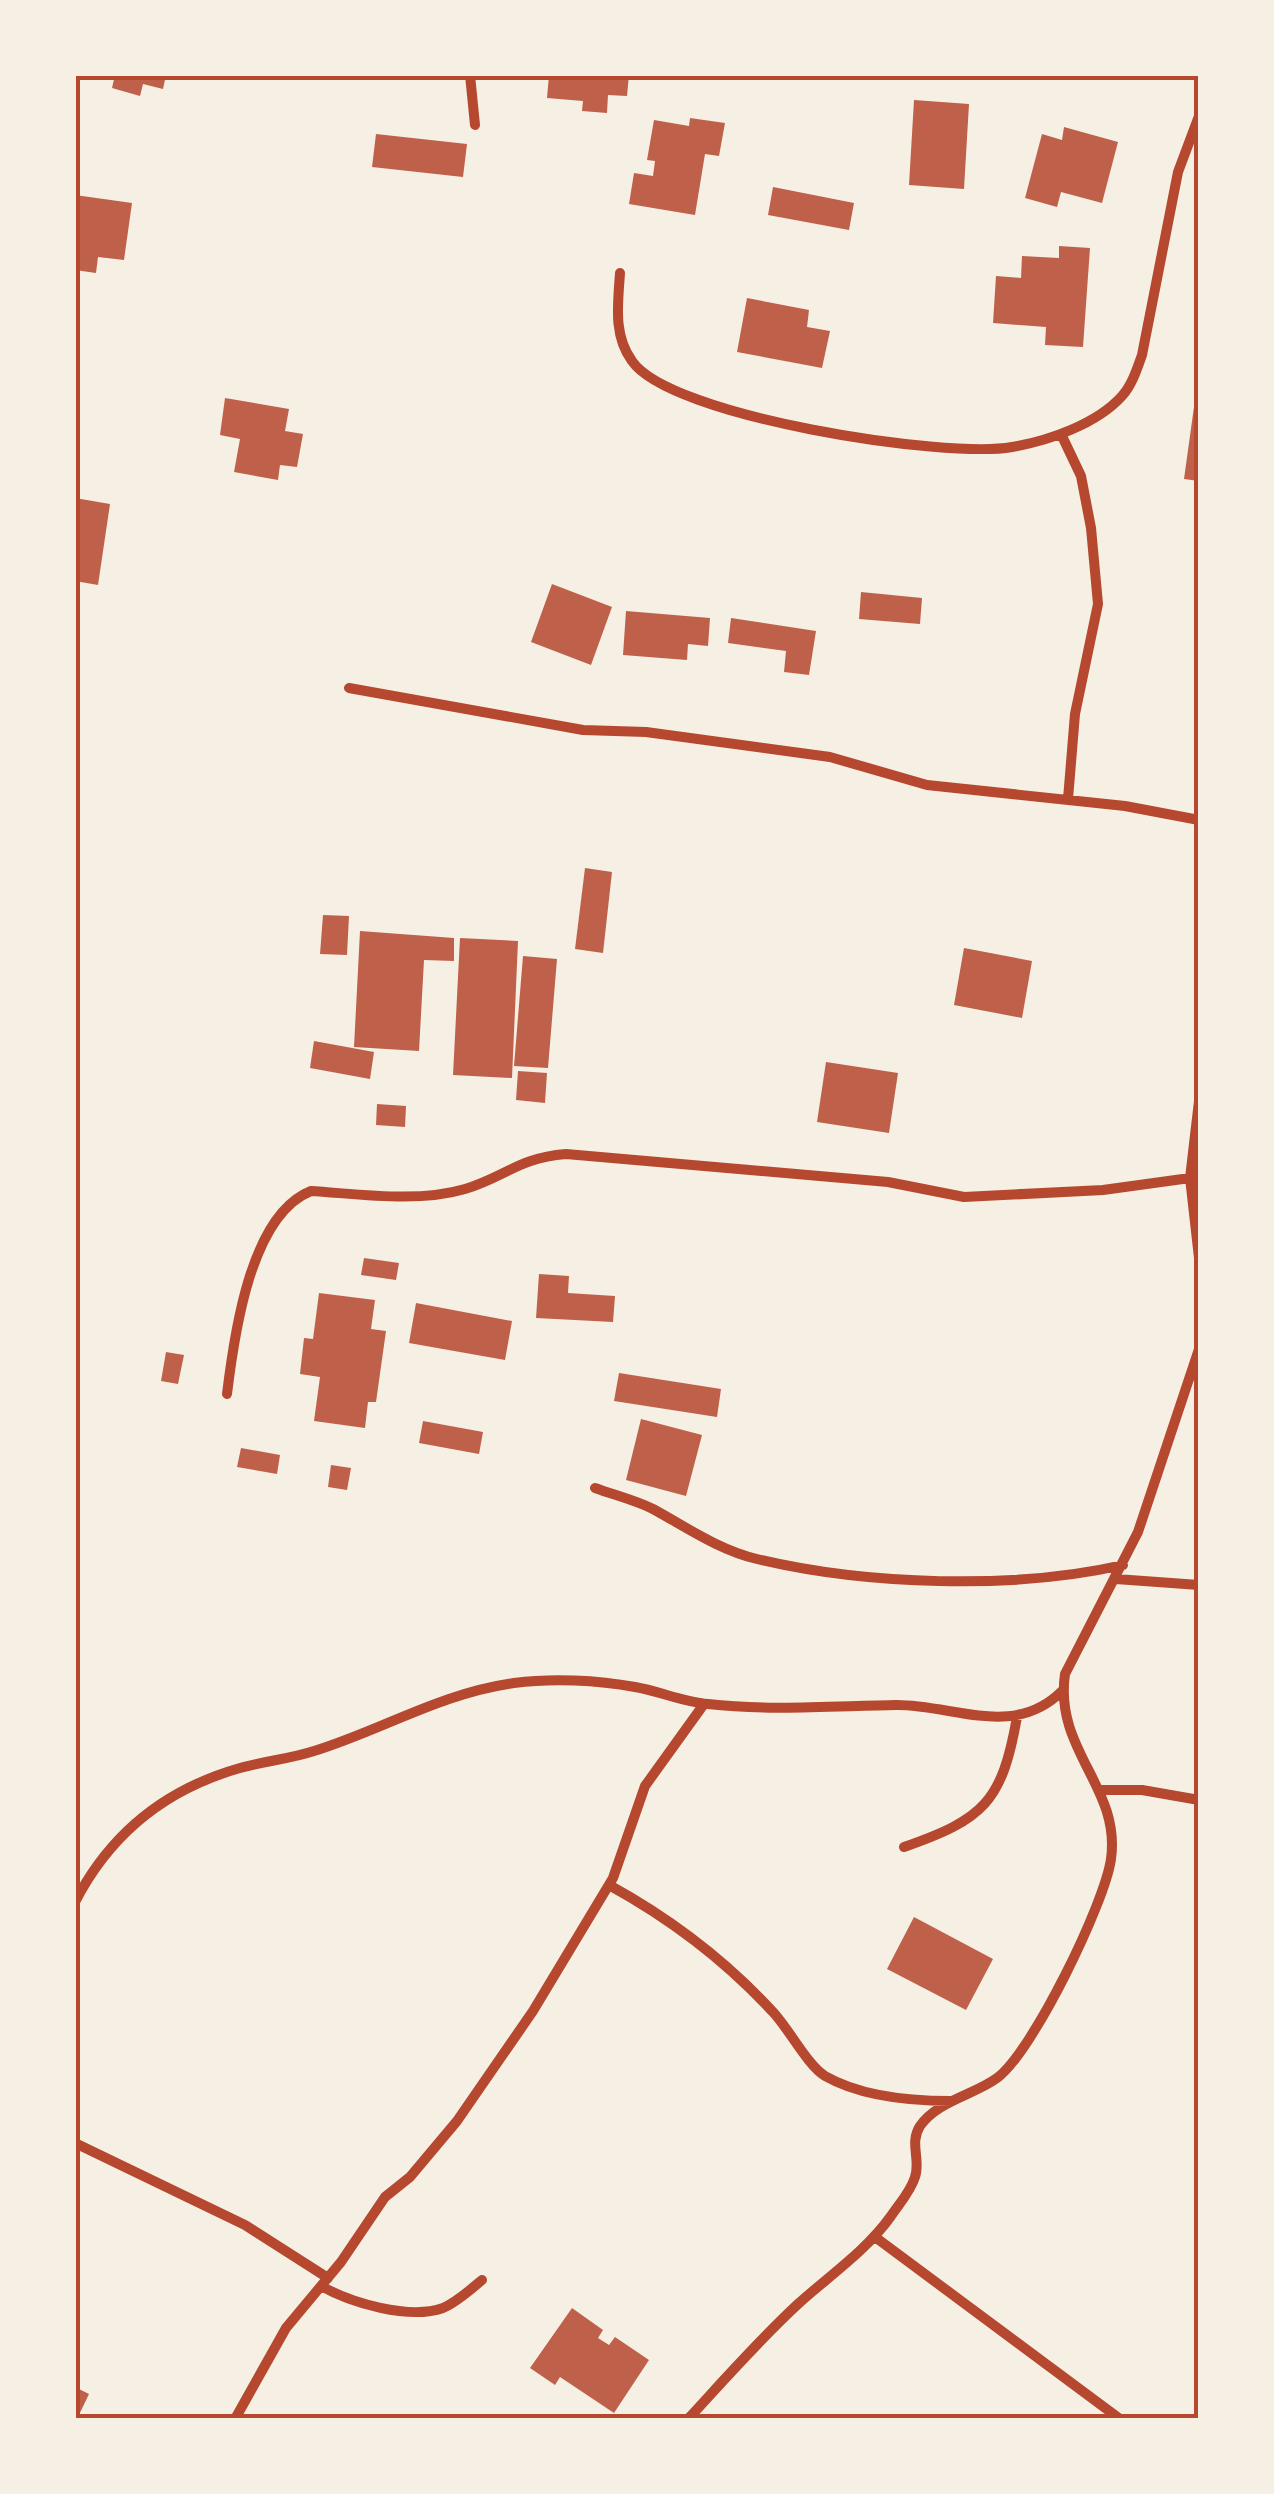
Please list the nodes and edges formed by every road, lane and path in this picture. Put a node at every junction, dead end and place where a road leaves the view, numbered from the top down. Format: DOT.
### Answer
graph roads {
  1 [pos="470,75"];
  2 [pos="1199,116"];
  3 [pos="475,125"];
  4 [pos="620,273"];
  5 [pos="1061,434"];
  6 [pos="349,688"];
  7 [pos="1068,799"];
  8 [pos="1199,820"];
  9 [pos="1199,1102"];
  10 [pos="1190,1178"];
  11 [pos="1199,1258"];
  12 [pos="1199,1349"];
  13 [pos="228,1394"];
  14 [pos="595,1488"];
  15 [pos="1123,1565"];
  16 [pos="1116,1579"];
  17 [pos="1199,1585"];
  18 [pos="1062,1691"];
  19 [pos="704,1704"];
  20 [pos="1018,1717"];
  21 [pos="1101,1790"];
  22 [pos="1199,1800"];
  23 [pos="904,1846"];
  24 [pos="609,1886"];
  25 [pos="75,1902"];
  26 [pos="952,2101"];
  27 [pos="75,2142"];
  28 [pos="875,2238"];
  29 [pos="482,2280"];
  30 [pos="324,2282"];
  31 [pos="235,2419"];
  32 [pos="688,2419"];
  33 [pos="1120,2419"];
  1 -- 3 [label="street"];
  2 -- 5 [label="street"];
  4 -- 5 [label="street"];
  5 -- 7 [label="street"];
  6 -- 7 [label="street"];
  7 -- 8 [label="street"];
  9 -- 10 [label="street"];
  10 -- 11 [label="street"];
  10 -- 13 [label="street"];
  12 -- 15 [label="street"];
  14 -- 15 [label="street"];
  15 -- 16 [label="street"];
  16 -- 17 [label="street"];
  16 -- 18 [label="street"];
  18 -- 20 [label="street"];
  18 -- 21 [label="street"];
  19 -- 20 [label="street"];
  19 -- 24 [label="street"];
  19 -- 25 [label="street"];
  20 -- 23 [label="street"];
  21 -- 22 [label="street"];
  21 -- 26 [label="street"];
  24 -- 26 [label="street"];
  24 -- 30 [label="street"];
  26 -- 28 [label="street"];
  27 -- 30 [label="street"];
  28 -- 32 [label="street"];
  28 -- 33 [label="street"];
  29 -- 30 [label="street"];
  30 -- 31 [label="street"];
}
